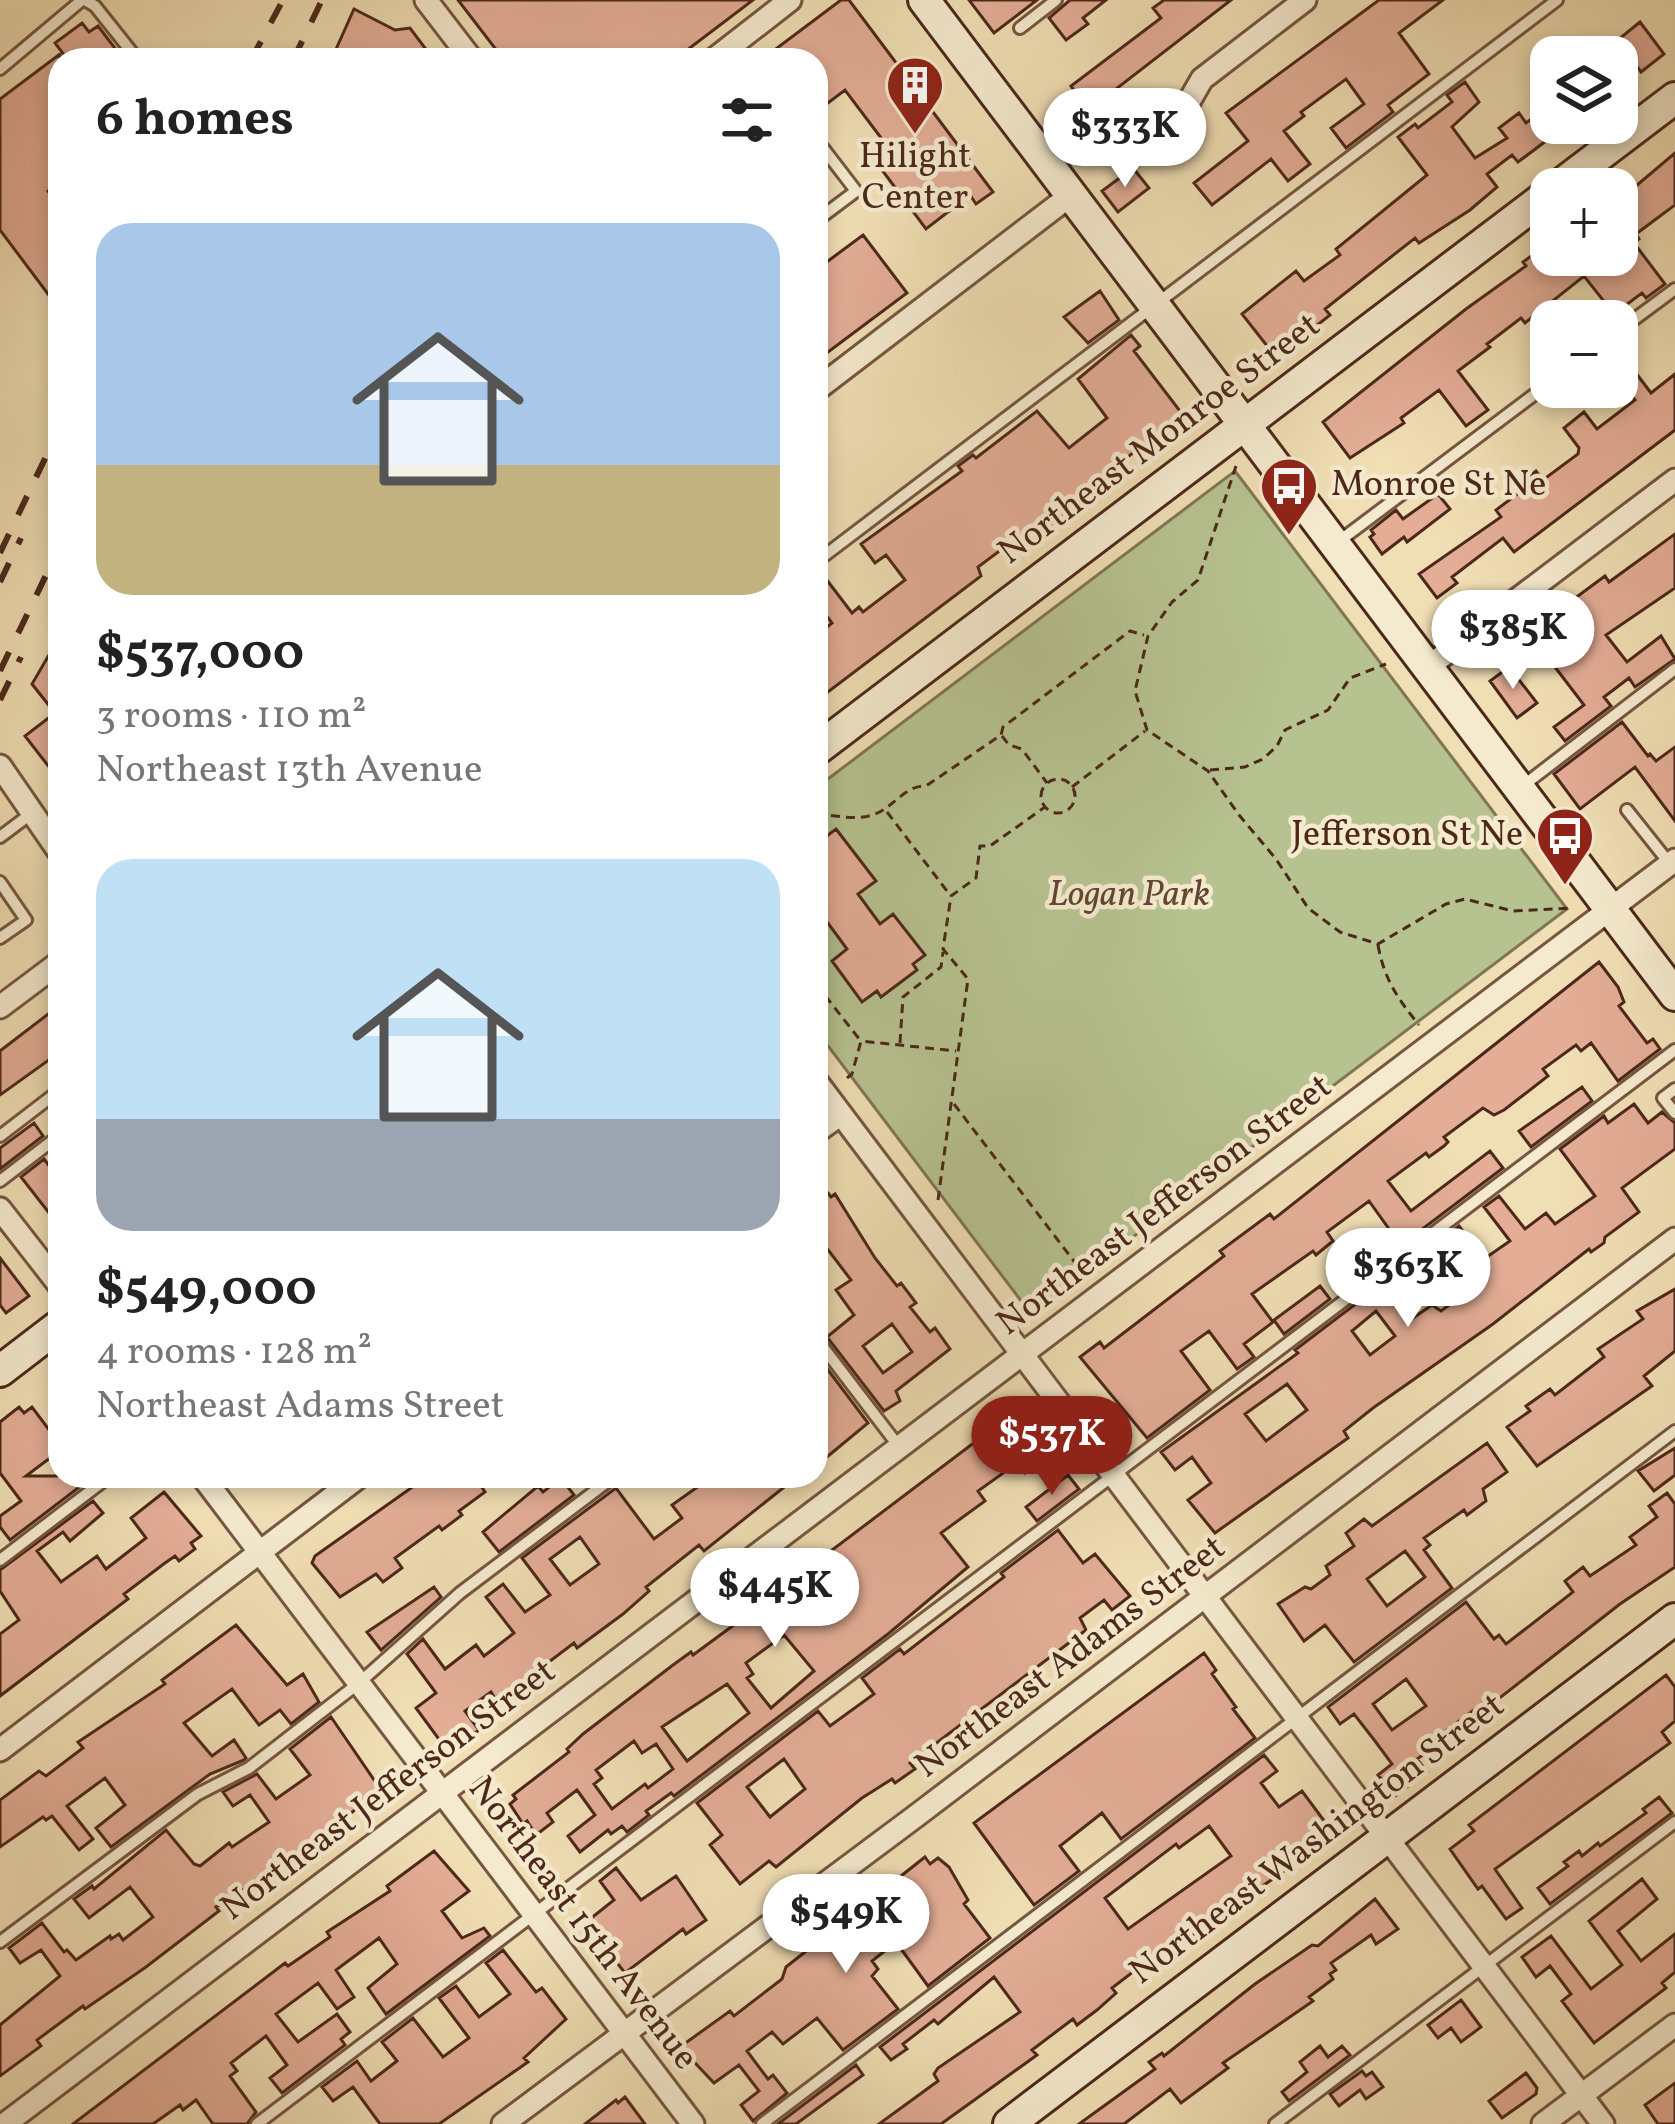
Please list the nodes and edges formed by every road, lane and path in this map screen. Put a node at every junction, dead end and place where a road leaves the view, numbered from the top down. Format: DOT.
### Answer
graph roads {
  1 [pos="83,0"];
  2 [pos="426,0"];
  3 [pos="790,0"];
  4 [pos="924,0"];
  5 [pos="1056,0"];
  6 [pos="1305,0"];
  7 [pos="1557,0"];
  8 [pos="1020,28"];
  9 [pos="128,48"];
  10 [pos="463,48"];
  11 [pos="728,48"];
  12 [pos="0,69"];
  13 [pos="1675,98"];
  14 [pos="1183,112"];
  15 [pos="828,155"];
  16 [pos="1582,168"];
  17 [pos="1071,195"];
  18 [pos="1530,208"];
  19 [pos="828,212"];
  20 [pos="1675,289"];
  21 [pos="1154,306"];
  22 [pos="1638,316"];
  23 [pos="828,381"];
  24 [pos="1530,398"];
  25 [pos="1244,426"];
  26 [pos="1237,464"];
  27 [pos="1675,480"];
  28 [pos="1335,544"];
  29 [pos="828,553"];
  30 [pos="1148,636"];
  31 [pos="1385,664"];
  32 [pos="1428,667"];
  33 [pos="1675,669"];
  34 [pos="1147,730"];
  35 [pos="1001,735"];
  36 [pos="828,740"];
  37 [pos="0,766"];
  38 [pos="1208,770"];
  39 [pos="1047,783"];
  40 [pos="1072,787"];
  41 [pos="1519,789"];
  42 [pos="1045,807"];
  43 [pos="885,809"];
  44 [pos="1627,810"];
  45 [pos="32,813"];
  46 [pos="828,816"];
  47 [pos="48,836"];
  48 [pos="0,837"];
  49 [pos="1672,862"];
  50 [pos="0,882"];
  51 [pos="951,896"];
  52 [pos="1573,908"];
  53 [pos="1610,909"];
  54 [pos="0,938"];
  55 [pos="1378,944"];
  56 [pos="943,949"];
  57 [pos="48,971"];
  58 [pos="1675,995"];
  59 [pos="828,999"];
  60 [pos="0,1007"];
  61 [pos="1419,1025"];
  62 [pos="861,1041"];
  63 [pos="900,1045"];
  64 [pos="1675,1050"];
  65 [pos="959,1051"];
  66 [pos="847,1078"];
  67 [pos="1675,1089"];
  68 [pos="828,1097"];
  69 [pos="48,1099"];
  70 [pos="952,1102"];
  71 [pos="1675,1113"];
  72 [pos="841,1114"];
  73 [pos="828,1123"];
  74 [pos="0,1136"];
  75 [pos="48,1145"];
  76 [pos="0,1181"];
  77 [pos="938,1200"];
  78 [pos="0,1209"];
  79 [pos="1675,1239"];
  80 [pos="48,1271"];
  81 [pos="1086,1277"];
  82 [pos="48,1334"];
  83 [pos="828,1354"];
  84 [pos="1023,1356"];
  85 [pos="0,1370"];
  86 [pos="1675,1431"];
  87 [pos="900,1448"];
  88 [pos="1113,1476"];
  89 [pos="94,1488"];
  90 [pos="211,1488"];
  91 [pos="344,1488"];
  92 [pos="599,1488"];
  93 [pos="260,1552"];
  94 [pos="0,1560"];
  95 [pos="1205,1598"];
  96 [pos="1675,1619"];
  97 [pos="359,1682"];
  98 [pos="1296,1718"];
  99 [pos="0,1750"];
  100 [pos="441,1793"];
  101 [pos="1675,1822"];
  102 [pos="1387,1837"];
  103 [pos="532,1914"];
  104 [pos="0,1942"];
  105 [pos="1484,1967"];
  106 [pos="1675,2025"];
  107 [pos="623,2034"];
  108 [pos="1581,2096"];
  109 [pos="5,2124"];
  110 [pos="257,2124"];
  111 [pos="503,2124"];
  112 [pos="693,2124"];
  113 [pos="762,2124"];
  114 [pos="1009,2124"];
  115 [pos="1275,2124"];
  116 [pos="1543,2124"];
  117 [pos="1603,2124"];
  1 -- 9 [label="lane"];
  1 -- 12 [label="lane"];
  2 -- 10 [label="street"];
  3 -- 11 [label="street"];
  4 -- 17 [label="street"];
  5 -- 8 [label="lane"];
  6 -- 14 [label="street"];
  7 -- 21 [label="lane"];
  13 -- 16 [label="street, Northeast Monroe Street"];
  15 -- 19 [label="lane"];
  17 -- 21 [label="street"];
  17 -- 23 [label="street"];
  18 -- 25 [label="street, Northeast Monroe Street"];
  20 -- 22 [label="lane"];
  21 -- 25 [label="street"];
  21 -- 29 [label="lane"];
  24 -- 28 [label="lane"];
  25 -- 28 [label="street"];
  25 -- 36 [label="street, Northeast Monroe Street"];
  26 -- 30 [label="path"];
  27 -- 32 [label="street"];
  28 -- 32 [label="street"];
  30 -- 34 [label="path"];
  30 -- 35 [label="path"];
  31 -- 38 [label="path"];
  32 -- 41 [label="street"];
  33 -- 41 [label="lane"];
  34 -- 38 [label="path"];
  34 -- 40 [label="path"];
  35 -- 39 [label="path"];
  35 -- 43 [label="path"];
  37 -- 45 [label="street"];
  38 -- 55 [label="path"];
  39 -- 40 [label="path"];
  39 -- 42 [label="path"];
  40 -- 42 [label="path"];
  41 -- 53 [label="street"];
  42 -- 51 [label="path"];
  43 -- 46 [label="path"];
  43 -- 51 [label="path"];
  44 -- 49 [label="lane"];
  45 -- 47 [label="street"];
  45 -- 48 [label="lane"];
  49 -- 53 [label="street, Northeast Jefferson Street"];
  50 -- 54 [label="lane"];
  51 -- 56 [label="path"];
  52 -- 55 [label="path"];
  53 -- 58 [label="street"];
  53 -- 84 [label="street, Northeast Jefferson Street"];
  55 -- 61 [label="path"];
  56 -- 63 [label="path"];
  56 -- 65 [label="path"];
  57 -- 60 [label="street"];
  59 -- 62 [label="path"];
  62 -- 63 [label="path"];
  62 -- 66 [label="path"];
  63 -- 65 [label="path"];
  64 -- 88 [label="lane"];
  65 -- 70 [label="path"];
  67 -- 71 [label="lane"];
  68 -- 72 [label="street"];
  69 -- 74 [label="lane"];
  70 -- 77 [label="path"];
  70 -- 81 [label="path"];
  72 -- 73 [label="street"];
  72 -- 84 [label="street"];
  75 -- 76 [label="lane"];
  78 -- 80 [label="street"];
  79 -- 95 [label="street, Northeast Adams Street"];
  82 -- 85 [label="street"];
  83 -- 87 [label="lane"];
  84 -- 87 [label="street, Northeast Jefferson Street"];
  84 -- 88 [label="street"];
  86 -- 98 [label="lane"];
  87 -- 100 [label="street, Northeast Jefferson Street"];
  88 -- 95 [label="street"];
  88 -- 103 [label="lane"];
  89 -- 94 [label="lane"];
  90 -- 93 [label="street, Northeast 15th Avenue"];
  91 -- 93 [label="street"];
  92 -- 97 [label="lane"];
  93 -- 97 [label="street, Northeast 15th Avenue"];
  93 -- 99 [label="street"];
  95 -- 98 [label="street"];
  95 -- 107 [label="street, Northeast Adams Street"];
  96 -- 102 [label="street, Northeast Washington Street"];
  97 -- 100 [label="street, Northeast 15th Avenue"];
  97 -- 104 [label="lane"];
  98 -- 102 [label="street"];
  98 -- 113 [label="lane"];
  100 -- 103 [label="street, Northeast 15th Avenue"];
  100 -- 109 [label="street, Northeast Jefferson Street"];
  101 -- 105 [label="lane"];
  102 -- 105 [label="street"];
  102 -- 114 [label="street, Northeast Washington Street"];
  103 -- 107 [label="street, Northeast 15th Avenue"];
  103 -- 110 [label="lane"];
  105 -- 108 [label="street"];
  105 -- 115 [label="lane"];
  106 -- 108 [label="street"];
  107 -- 111 [label="street, Northeast Adams Street"];
  107 -- 112 [label="street, Northeast 15th Avenue"];
  108 -- 116 [label="street"];
  108 -- 117 [label="street"];
}
